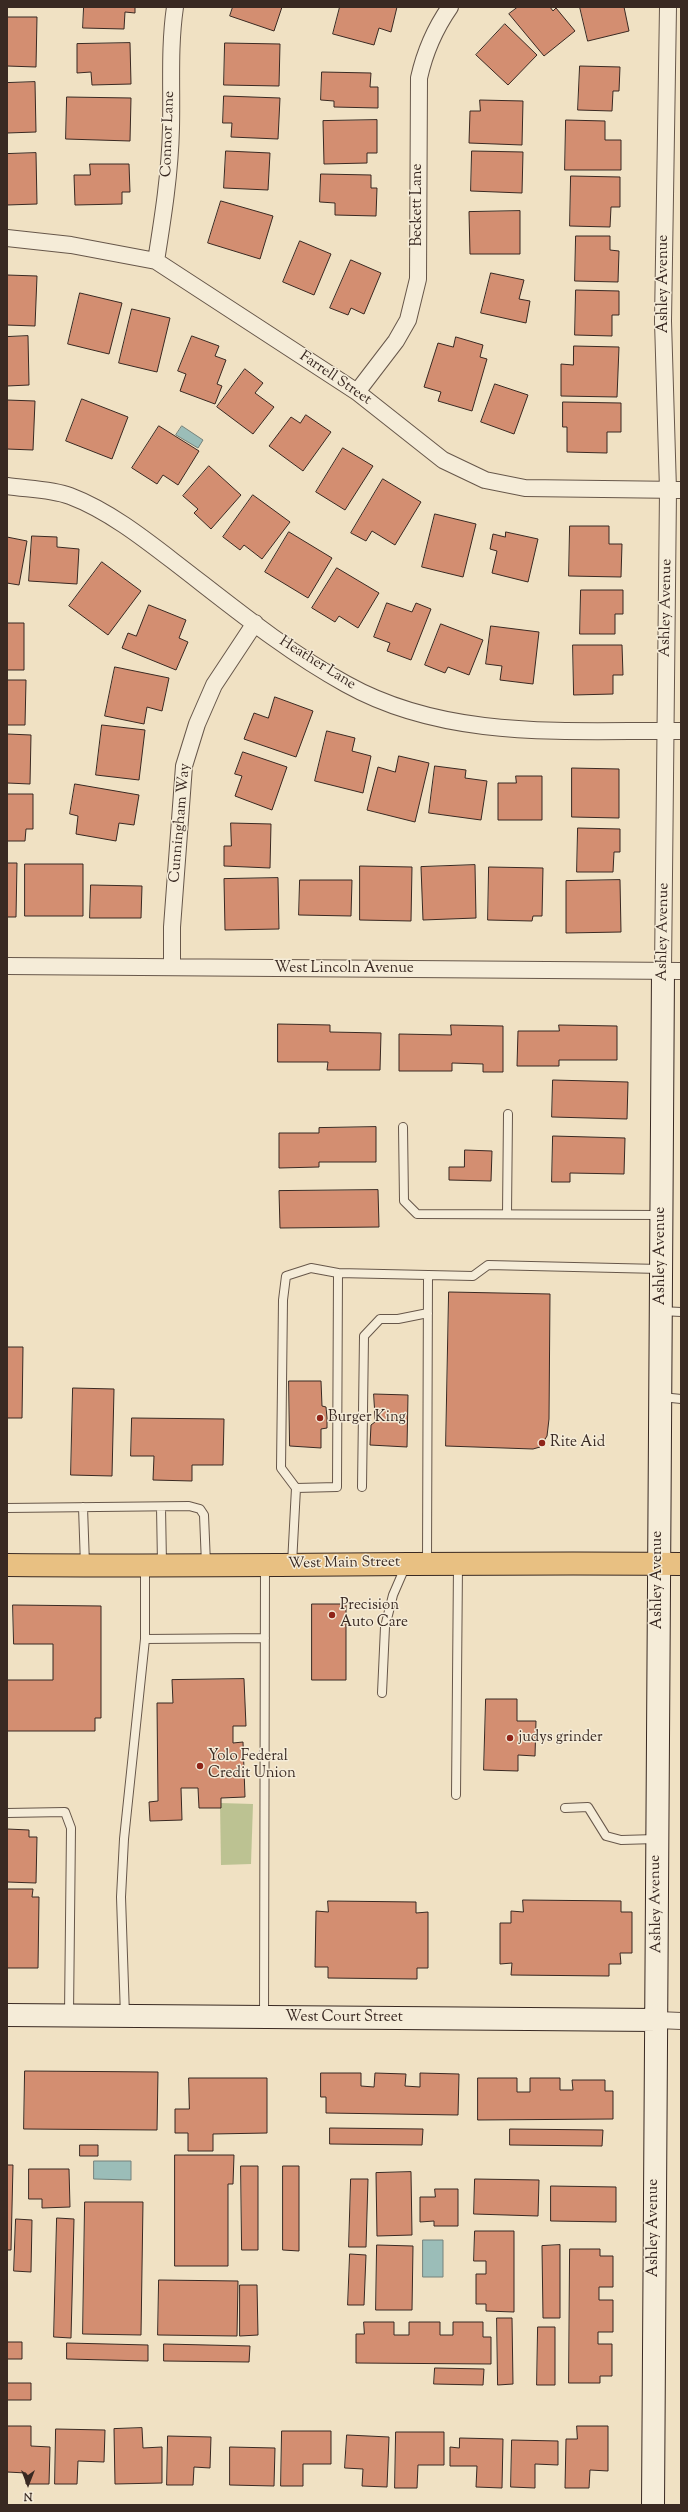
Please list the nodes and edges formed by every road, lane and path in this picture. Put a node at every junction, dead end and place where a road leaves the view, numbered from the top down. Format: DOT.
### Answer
graph roads {
  1 [pos="175,7"];
  2 [pos="450,7"];
  3 [pos="668,7"];
  4 [pos="7,238"];
  5 [pos="156,261"];
  6 [pos="357,392"];
  7 [pos="7,486"];
  8 [pos="674,490"];
  9 [pos="255,623"];
  10 [pos="673,731"];
  11 [pos="7,966"];
  12 [pos="172,967"];
  13 [pos="672,971"];
  14 [pos="508,1114"];
  15 [pos="404,1127"];
  16 [pos="507,1214"];
  17 [pos="661,1215"];
  18 [pos="661,1269"];
  19 [pos="338,1273"];
  20 [pos="428,1275"];
  21 [pos="671,1312"];
  22 [pos="428,1313"];
  23 [pos="660,1397"];
  24 [pos="681,1399"];
  25 [pos="362,1487"];
  26 [pos="296,1488"];
  27 [pos="161,1506"];
  28 [pos="83,1507"];
  29 [pos="7,1508"];
  30 [pos="458,1562"];
  31 [pos="417,1563"];
  32 [pos="265,1564"];
  33 [pos="292,1564"];
  34 [pos="658,1564"];
  35 [pos="681,1564"];
  36 [pos="7,1565"];
  37 [pos="206,1565"];
  38 [pos="86,1566"];
  39 [pos="154,1566"];
  40 [pos="265,1638"];
  41 [pos="145,1639"];
  42 [pos="382,1693"];
  43 [pos="456,1795"];
  44 [pos="565,1808"];
  45 [pos="7,1813"];
  46 [pos="657,1839"];
  47 [pos="7,2015"];
  48 [pos="69,2015"];
  49 [pos="125,2016"];
  50 [pos="264,2017"];
  51 [pos="658,2020"];
  52 [pos="681,2020"];
  53 [pos="653,2505"];
  1 -- 5 [label="street, Connor Lane"];
  2 -- 6 [label="street, Beckett Lane"];
  3 -- 8 [label="street, Ashley Avenue"];
  4 -- 5 [label="street, Farrell Street"];
  5 -- 6 [label="street, Farrell Street"];
  6 -- 8 [label="street, Farrell Street"];
  7 -- 9 [label="street, Heather Lane"];
  8 -- 10 [label="street, Ashley Avenue"];
  9 -- 10 [label="street, Heather Lane"];
  9 -- 12 [label="street, Cunningham Way"];
  10 -- 13 [label="street, Ashley Avenue"];
  11 -- 12 [label="street, West Lincoln Avenue"];
  12 -- 13 [label="street, West Lincoln Avenue"];
  13 -- 17 [label="street, Ashley Avenue"];
  14 -- 16 [label="lane"];
  15 -- 16 [label="lane"];
  16 -- 17 [label="lane"];
  17 -- 18 [label="street, Ashley Avenue"];
  18 -- 20 [label="lane"];
  18 -- 21 [label="street, Ashley Avenue"];
  19 -- 20 [label="lane"];
  19 -- 26 [label="lane"];
  19 -- 26 [label="lane"];
  20 -- 22 [label="lane"];
  21 -- 23 [label="street, Ashley Avenue"];
  22 -- 25 [label="lane"];
  22 -- 31 [label="lane"];
  23 -- 24 [label="lane"];
  23 -- 34 [label="street, Ashley Avenue"];
  26 -- 33 [label="lane"];
  27 -- 28 [label="lane"];
  27 -- 37 [label="lane"];
  27 -- 39 [label="lane"];
  28 -- 29 [label="lane"];
  28 -- 38 [label="lane"];
  30 -- 31 [label="main road, West Main Street"];
  30 -- 34 [label="main road, West Main Street"];
  30 -- 43 [label="lane"];
  31 -- 33 [label="main road, West Main Street"];
  31 -- 42 [label="lane"];
  32 -- 33 [label="main road, West Main Street"];
  32 -- 37 [label="main road, West Main Street"];
  32 -- 40 [label="lane"];
  34 -- 35 [label="main road, West Main Street"];
  34 -- 46 [label="street, Ashley Avenue"];
  36 -- 38 [label="main road, West Main Street"];
  37 -- 39 [label="main road, West Main Street"];
  38 -- 39 [label="main road, West Main Street"];
  39 -- 41 [label="lane"];
  40 -- 41 [label="lane"];
  40 -- 50 [label="lane"];
  41 -- 49 [label="lane"];
  44 -- 46 [label="lane"];
  45 -- 48 [label="lane"];
  46 -- 51 [label="street, Ashley Avenue"];
  47 -- 48 [label="street, West Court Street"];
  48 -- 49 [label="street, West Court Street"];
  49 -- 50 [label="street, West Court Street"];
  50 -- 51 [label="street, West Court Street"];
  51 -- 52 [label="street, West Court Street"];
  51 -- 53 [label="street, Ashley Avenue"];
}
